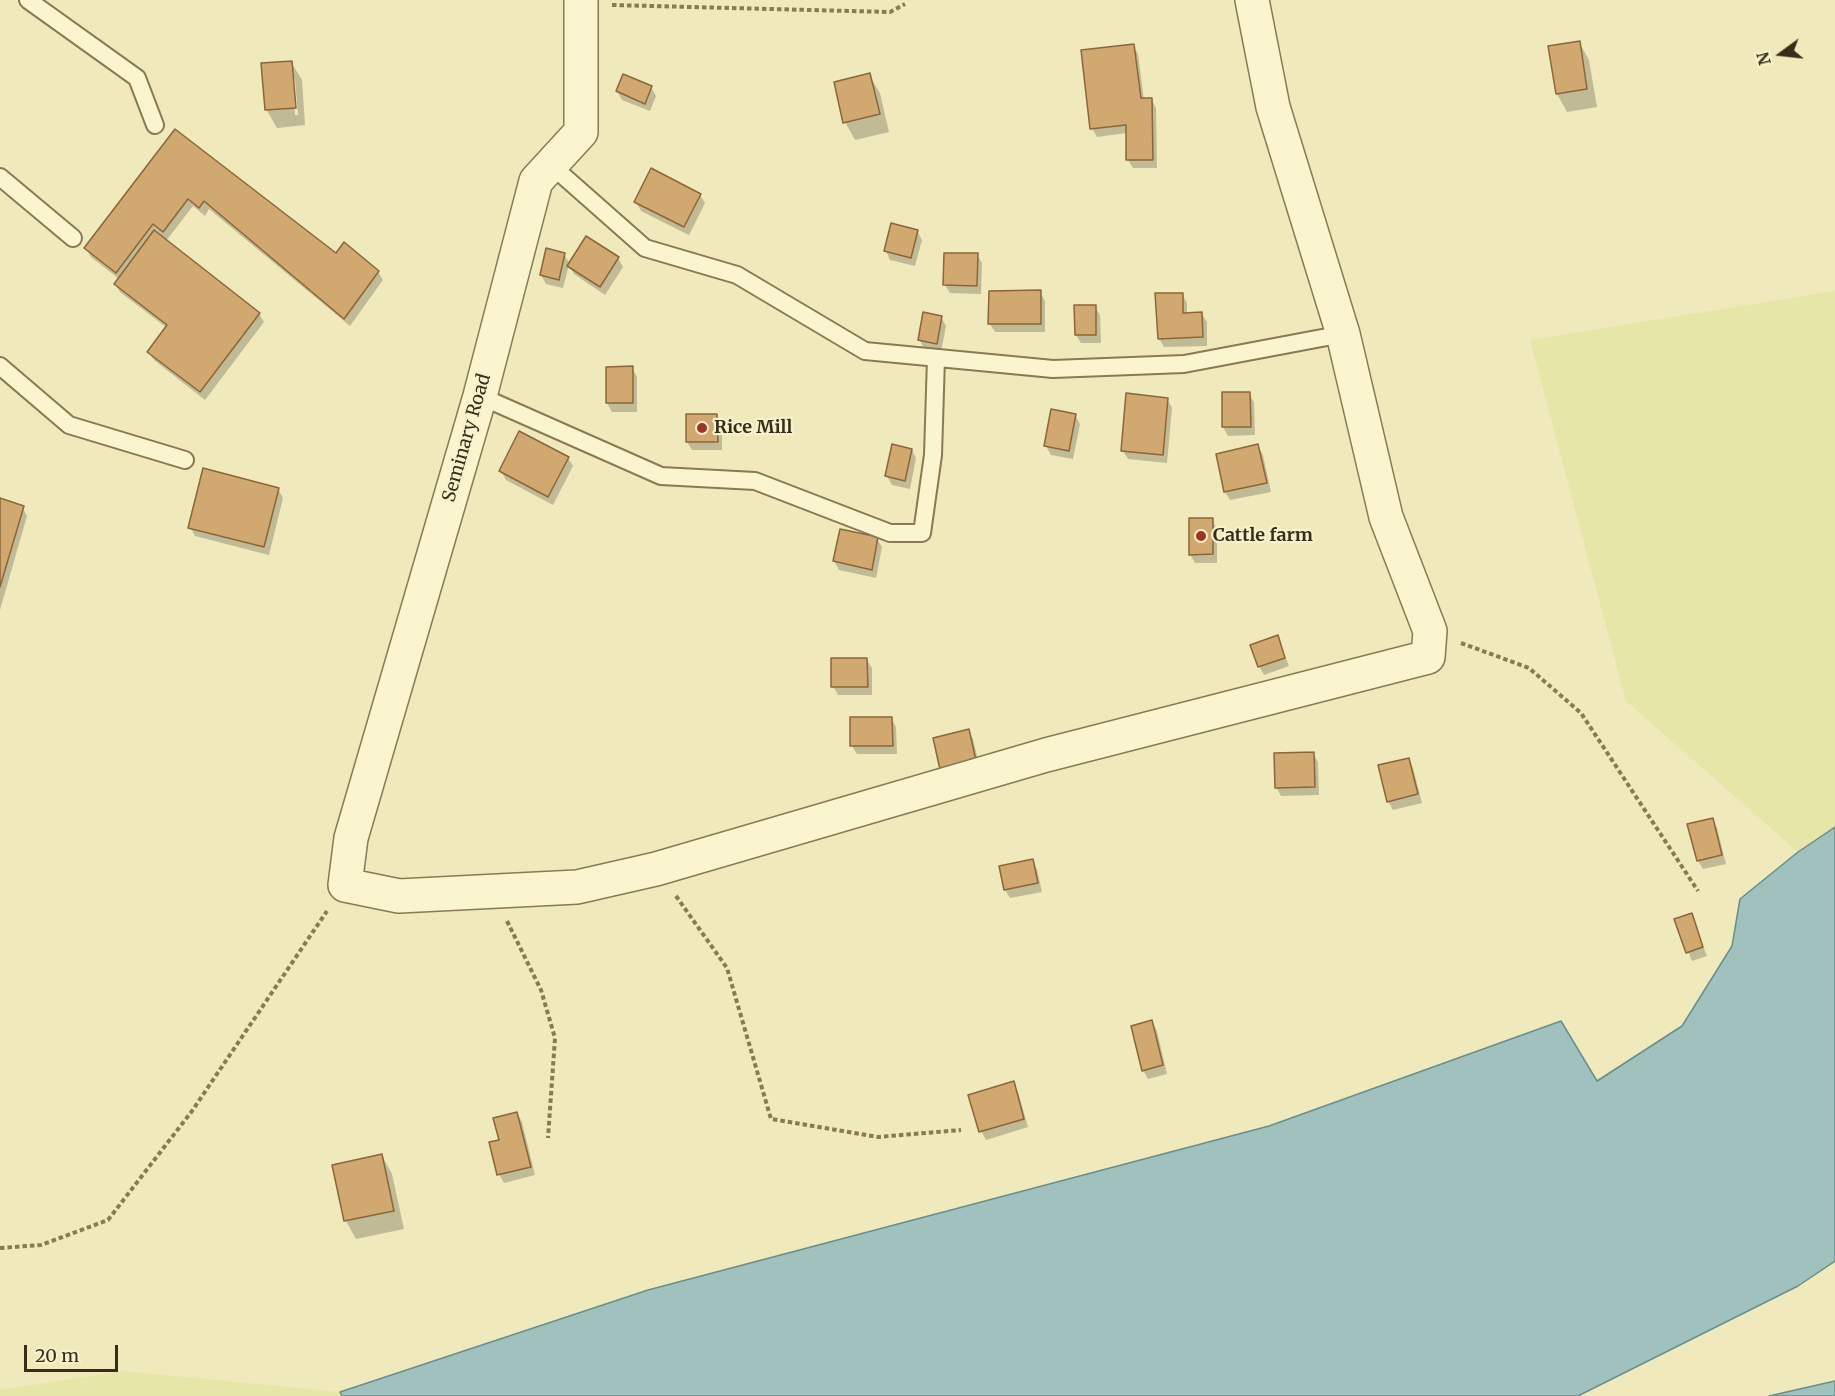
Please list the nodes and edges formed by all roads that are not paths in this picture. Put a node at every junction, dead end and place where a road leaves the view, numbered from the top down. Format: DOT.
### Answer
graph roads {
  1 [pos="28,0"];
  2 [pos="1252,0"];
  3 [pos="581,2"];
  4 [pos="155,125"];
  5 [pos="551,165"];
  6 [pos="0,177"];
  7 [pos="73,238"];
  8 [pos="1343,334"];
  9 [pos="936,358"];
  10 [pos="0,366"];
  11 [pos="480,396"];
  12 [pos="184,460"];
  1 -- 4 [label="lane"];
  2 -- 8 [label="street"];
  3 -- 5 [label="street, Seminary Road"];
  5 -- 9 [label="lane"];
  5 -- 11 [label="street, Seminary Road"];
  6 -- 7 [label="lane"];
  8 -- 9 [label="lane"];
  8 -- 11 [label="street, Seminary Road"];
  9 -- 11 [label="lane"];
  10 -- 12 [label="lane"];
}
